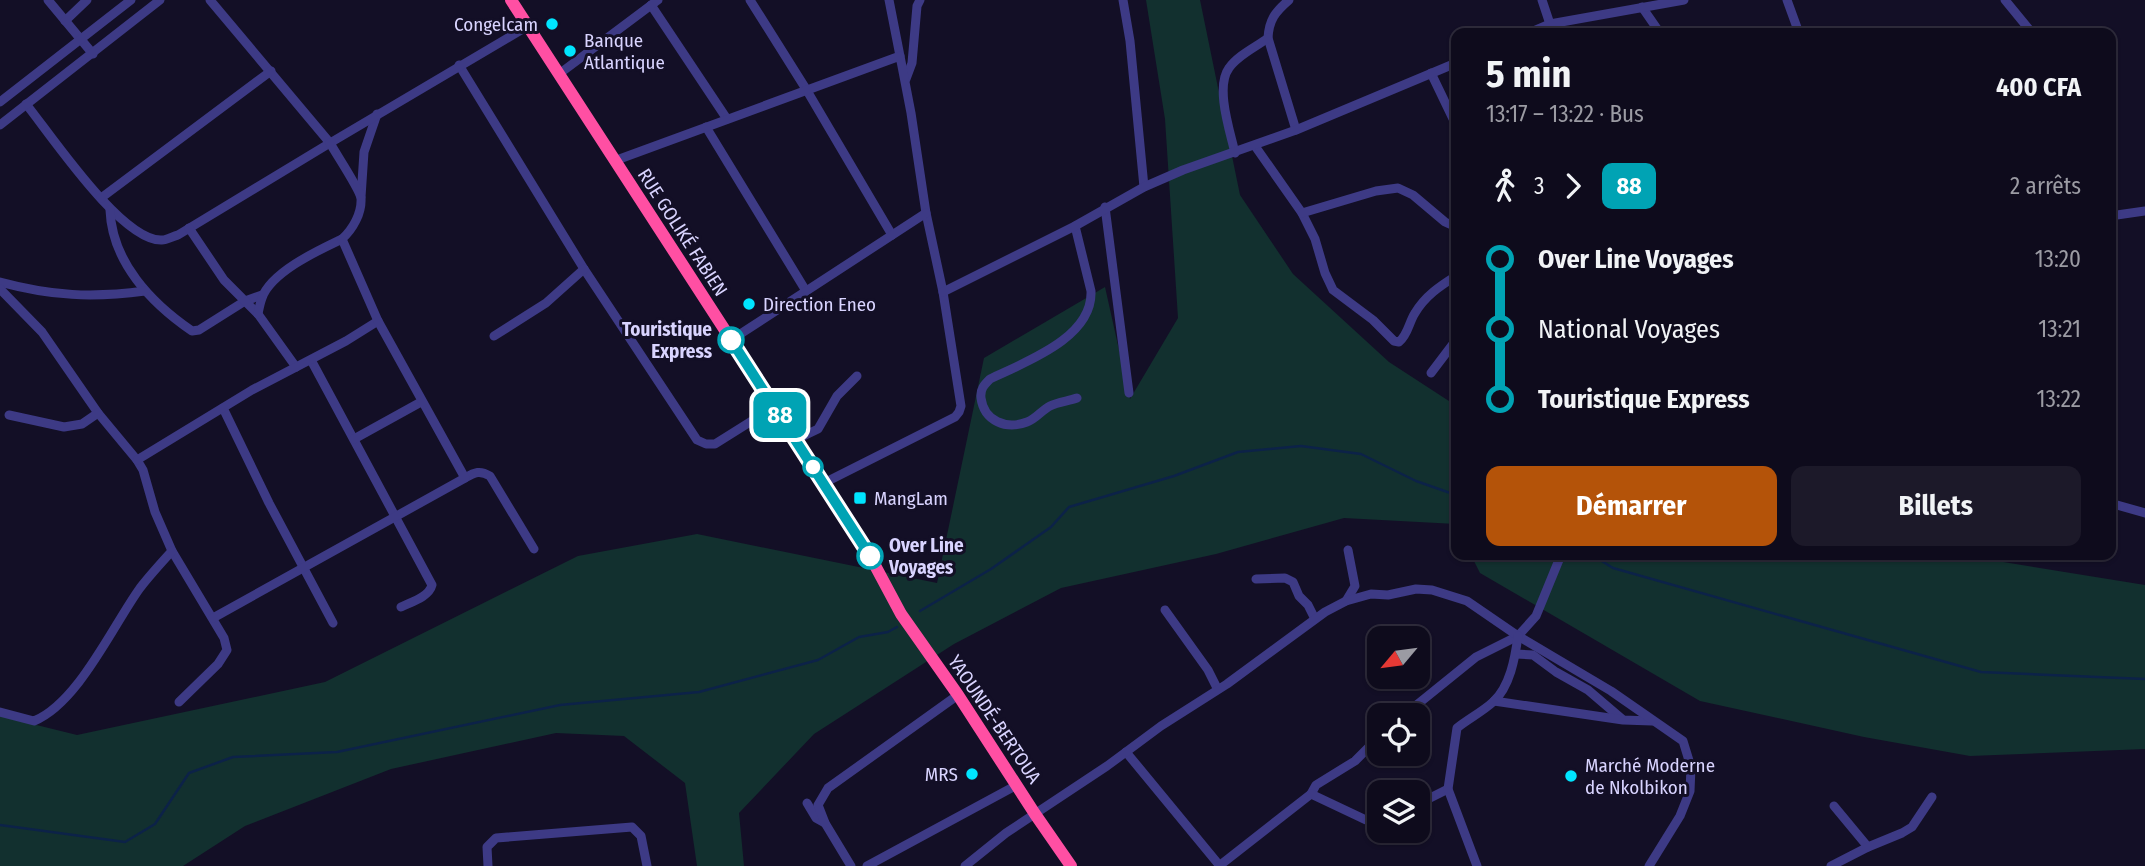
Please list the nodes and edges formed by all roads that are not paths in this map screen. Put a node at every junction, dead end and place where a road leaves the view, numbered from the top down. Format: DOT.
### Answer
graph roads {
  1 [pos="48,0"];
  2 [pos="87,0"];
  3 [pos="131,0"];
  4 [pos="160,0"];
  5 [pos="210,0"];
  6 [pos="511,0"];
  7 [pos="750,0"];
  8 [pos="889,0"];
  9 [pos="920,0"];
  10 [pos="1123,0"];
  11 [pos="1289,0"];
  12 [pos="1542,0"];
  13 [pos="1684,0"];
  14 [pos="1787,0"];
  15 [pos="2005,0"];
  16 [pos="655,3"];
  17 [pos="1642,7"];
  18 [pos="65,21"];
  19 [pos="1550,24"];
  20 [pos="528,26"];
  21 [pos="1542,28"];
  22 [pos="1657,28"];
  23 [pos="1797,28"];
  24 [pos="2028,28"];
  25 [pos="1268,38"];
  26 [pos="81,39"];
  27 [pos="93,54"];
  28 [pos="900,56"];
  29 [pos="459,65"];
  30 [pos="1451,65"];
  31 [pos="271,71"];
  32 [pos="559,74"];
  33 [pos="1431,74"];
  34 [pos="905,80"];
  35 [pos="806,89"];
  36 [pos="0,102"];
  37 [pos="26,104"];
  38 [pos="377,114"];
  39 [pos="1451,115"];
  40 [pos="727,119"];
  41 [pos="0,125"];
  42 [pos="706,127"];
  43 [pos="1296,130"];
  44 [pos="330,143"];
  45 [pos="1255,146"];
  46 [pos="1235,153"];
  47 [pos="614,161"];
  48 [pos="1144,187"];
  49 [pos="361,197"];
  50 [pos="101,198"];
  51 [pos="1105,206"];
  52 [pos="110,210"];
  53 [pos="2145,211"];
  54 [pos="926,213"];
  55 [pos="1302,213"];
  56 [pos="2116,215"];
  57 [pos="1451,225"];
  58 [pos="1075,226"];
  59 [pos="189,228"];
  60 [pos="892,235"];
  61 [pos="342,239"];
  62 [pos="584,269"];
  63 [pos="1451,280"];
  64 [pos="0,282"];
  65 [pos="0,289"];
  66 [pos="145,291"];
  67 [pos="806,291"];
  68 [pos="943,292"];
  69 [pos="262,295"];
  70 [pos="245,301"];
  71 [pos="258,314"];
  72 [pos="378,321"];
  73 [pos="494,336"];
  74 [pos="731,340"];
  75 [pos="1451,347"];
  76 [pos="311,360"];
  77 [pos="296,368"];
  78 [pos="1432,373"];
  79 [pos="857,376"];
  80 [pos="1129,393"];
  81 [pos="1077,398"];
  82 [pos="421,402"];
  83 [pos="774,407"];
  84 [pos="223,408"];
  85 [pos="98,413"];
  86 [pos="9,415"];
  87 [pos="354,439"];
  88 [pos="795,440"];
  89 [pos="137,460"];
  90 [pos="465,478"];
  91 [pos="824,483"];
  92 [pos="2116,505"];
  93 [pos="2145,513"];
  94 [pos="397,516"];
  95 [pos="534,549"];
  96 [pos="1348,550"];
  97 [pos="172,551"];
  98 [pos="1558,560"];
  99 [pos="304,568"];
  100 [pos="1256,579"];
  101 [pos="890,591"];
  102 [pos="1346,601"];
  103 [pos="401,607"];
  104 [pos="1165,610"];
  105 [pos="213,618"];
  106 [pos="1315,619"];
  107 [pos="333,623"];
  108 [pos="1518,636"];
  109 [pos="1516,654"];
  110 [pos="1217,688"];
  111 [pos="958,695"];
  112 [pos="1494,701"];
  113 [pos="179,702"];
  114 [pos="1419,703"];
  115 [pos="0,712"];
  116 [pos="1623,720"];
  117 [pos="1654,721"];
  118 [pos="1367,749"];
  119 [pos="1126,752"];
  120 [pos="1017,785"];
  121 [pos="1448,789"];
  122 [pos="1311,794"];
  123 [pos="1932,797"];
  124 [pos="1430,798"];
  125 [pos="807,803"];
  126 [pos="1834,806"];
  127 [pos="1035,814"];
  128 [pos="1367,820"];
  129 [pos="825,823"];
  130 [pos="1868,847"];
  131 [pos="488,866"];
  132 [pos="647,866"];
  133 [pos="851,866"];
  134 [pos="867,866"];
  135 [pos="965,866"];
  136 [pos="1071,866"];
  137 [pos="1220,866"];
  138 [pos="1476,866"];
  139 [pos="1649,866"];
  140 [pos="1831,866"];
  1 -- 18 [label="street"];
  2 -- 18 [label="street"];
  3 -- 26 [label="street"];
  4 -- 27 [label="street"];
  5 -- 31 [label="street"];
  6 -- 20 [label="highway, RUE GOLIKÉ FABIEN"];
  7 -- 35 [label="street"];
  8 -- 28 [label="street"];
  9 -- 34 [label="street"];
  10 -- 48 [label="street"];
  11 -- 25 [label="street"];
  12 -- 19 [label="street"];
  13 -- 17 [label="street"];
  14 -- 23 [label="street"];
  15 -- 24 [label="street"];
  16 -- 32 [label="street"];
  16 -- 40 [label="street"];
  17 -- 19 [label="street"];
  17 -- 22 [label="street"];
  18 -- 26 [label="street"];
  19 -- 21 [label="street"];
  20 -- 29 [label="street"];
  20 -- 32 [label="highway, RUE GOLIKÉ FABIEN"];
  25 -- 43 [label="street"];
  25 -- 46 [label="street"];
  26 -- 27 [label="street"];
  26 -- 36 [label="street"];
  27 -- 37 [label="street"];
  28 -- 34 [label="street"];
  28 -- 35 [label="street"];
  29 -- 38 [label="street"];
  29 -- 62 [label="street"];
  30 -- 33 [label="street"];
  31 -- 44 [label="street"];
  31 -- 50 [label="street"];
  32 -- 47 [label="highway, RUE GOLIKÉ FABIEN"];
  33 -- 39 [label="street"];
  33 -- 43 [label="street"];
  34 -- 54 [label="street"];
  35 -- 40 [label="street"];
  35 -- 60 [label="street"];
  37 -- 41 [label="street"];
  37 -- 50 [label="street"];
  38 -- 44 [label="street"];
  38 -- 49 [label="street"];
  40 -- 42 [label="street"];
  42 -- 47 [label="street"];
  42 -- 67 [label="street"];
  43 -- 45 [label="street"];
  44 -- 49 [label="street"];
  44 -- 59 [label="street"];
  45 -- 46 [label="street"];
  45 -- 55 [label="street"];
  46 -- 48 [label="street"];
  47 -- 74 [label="highway, RUE GOLIKÉ FABIEN"];
  48 -- 51 [label="street"];
  49 -- 61 [label="street"];
  50 -- 52 [label="street"];
  51 -- 58 [label="street"];
  51 -- 80 [label="street"];
  52 -- 59 [label="street"];
  52 -- 66 [label="street"];
  53 -- 56 [label="street"];
  54 -- 60 [label="street"];
  54 -- 68 [label="street"];
  55 -- 57 [label="street"];
  55 -- 63 [label="street"];
  58 -- 68 [label="street"];
  58 -- 81 [label="street"];
  59 -- 70 [label="street"];
  60 -- 67 [label="street"];
  61 -- 69 [label="street"];
  61 -- 72 [label="street"];
  62 -- 73 [label="street"];
  62 -- 83 [label="street"];
  64 -- 66 [label="street"];
  65 -- 85 [label="street"];
  66 -- 70 [label="street"];
  67 -- 74 [label="street"];
  68 -- 91 [label="street"];
  69 -- 70 [label="street"];
  69 -- 71 [label="street"];
  70 -- 71 [label="street"];
  71 -- 77 [label="street"];
  72 -- 76 [label="street"];
  72 -- 82 [label="street"];
  74 -- 83 [label="highway, RUE GOLIKÉ FABIEN"];
  75 -- 78 [label="street"];
  76 -- 77 [label="street"];
  76 -- 87 [label="street"];
  77 -- 84 [label="street"];
  79 -- 88 [label="street"];
  82 -- 87 [label="street"];
  82 -- 90 [label="street"];
  83 -- 88 [label="highway, RUE GOLIKÉ FABIEN"];
  84 -- 89 [label="street"];
  84 -- 99 [label="street"];
  85 -- 86 [label="street"];
  85 -- 89 [label="street"];
  87 -- 94 [label="street"];
  88 -- 91 [label="highway, RUE GOLIKÉ FABIEN"];
  89 -- 97 [label="street"];
  90 -- 94 [label="street"];
  90 -- 95 [label="street"];
  91 -- 101 [label="highway, RUE GOLIKÉ FABIEN"];
  92 -- 93 [label="street"];
  94 -- 99 [label="street"];
  94 -- 103 [label="street"];
  96 -- 102 [label="street"];
  97 -- 105 [label="street"];
  97 -- 115 [label="street"];
  98 -- 108 [label="street"];
  99 -- 105 [label="street"];
  99 -- 107 [label="street"];
  100 -- 106 [label="street"];
  101 -- 111 [label="highway, YAOUNDÉ-BERTOUA"];
  102 -- 106 [label="street"];
  102 -- 108 [label="street"];
  104 -- 110 [label="street"];
  105 -- 113 [label="street"];
  106 -- 110 [label="street"];
  108 -- 109 [label="street"];
  108 -- 114 [label="street"];
  108 -- 117 [label="street"];
  109 -- 112 [label="street"];
  109 -- 116 [label="street"];
  110 -- 119 [label="street"];
  111 -- 120 [label="highway, YAOUNDÉ-BERTOUA"];
  111 -- 129 [label="street"];
  112 -- 116 [label="street"];
  112 -- 121 [label="street"];
  116 -- 117 [label="street"];
  117 -- 139 [label="street"];
  118 -- 122 [label="street"];
  119 -- 127 [label="street"];
  119 -- 137 [label="street"];
  120 -- 127 [label="highway, YAOUNDÉ-BERTOUA"];
  120 -- 134 [label="street"];
  121 -- 124 [label="street"];
  121 -- 138 [label="street"];
  122 -- 128 [label="street"];
  122 -- 137 [label="street"];
  123 -- 130 [label="street"];
  125 -- 129 [label="street"];
  126 -- 130 [label="street"];
  127 -- 135 [label="street"];
  127 -- 136 [label="highway, YAOUNDÉ-BERTOUA"];
  129 -- 133 [label="street"];
  130 -- 140 [label="street"];
  131 -- 132 [label="street"];
}
